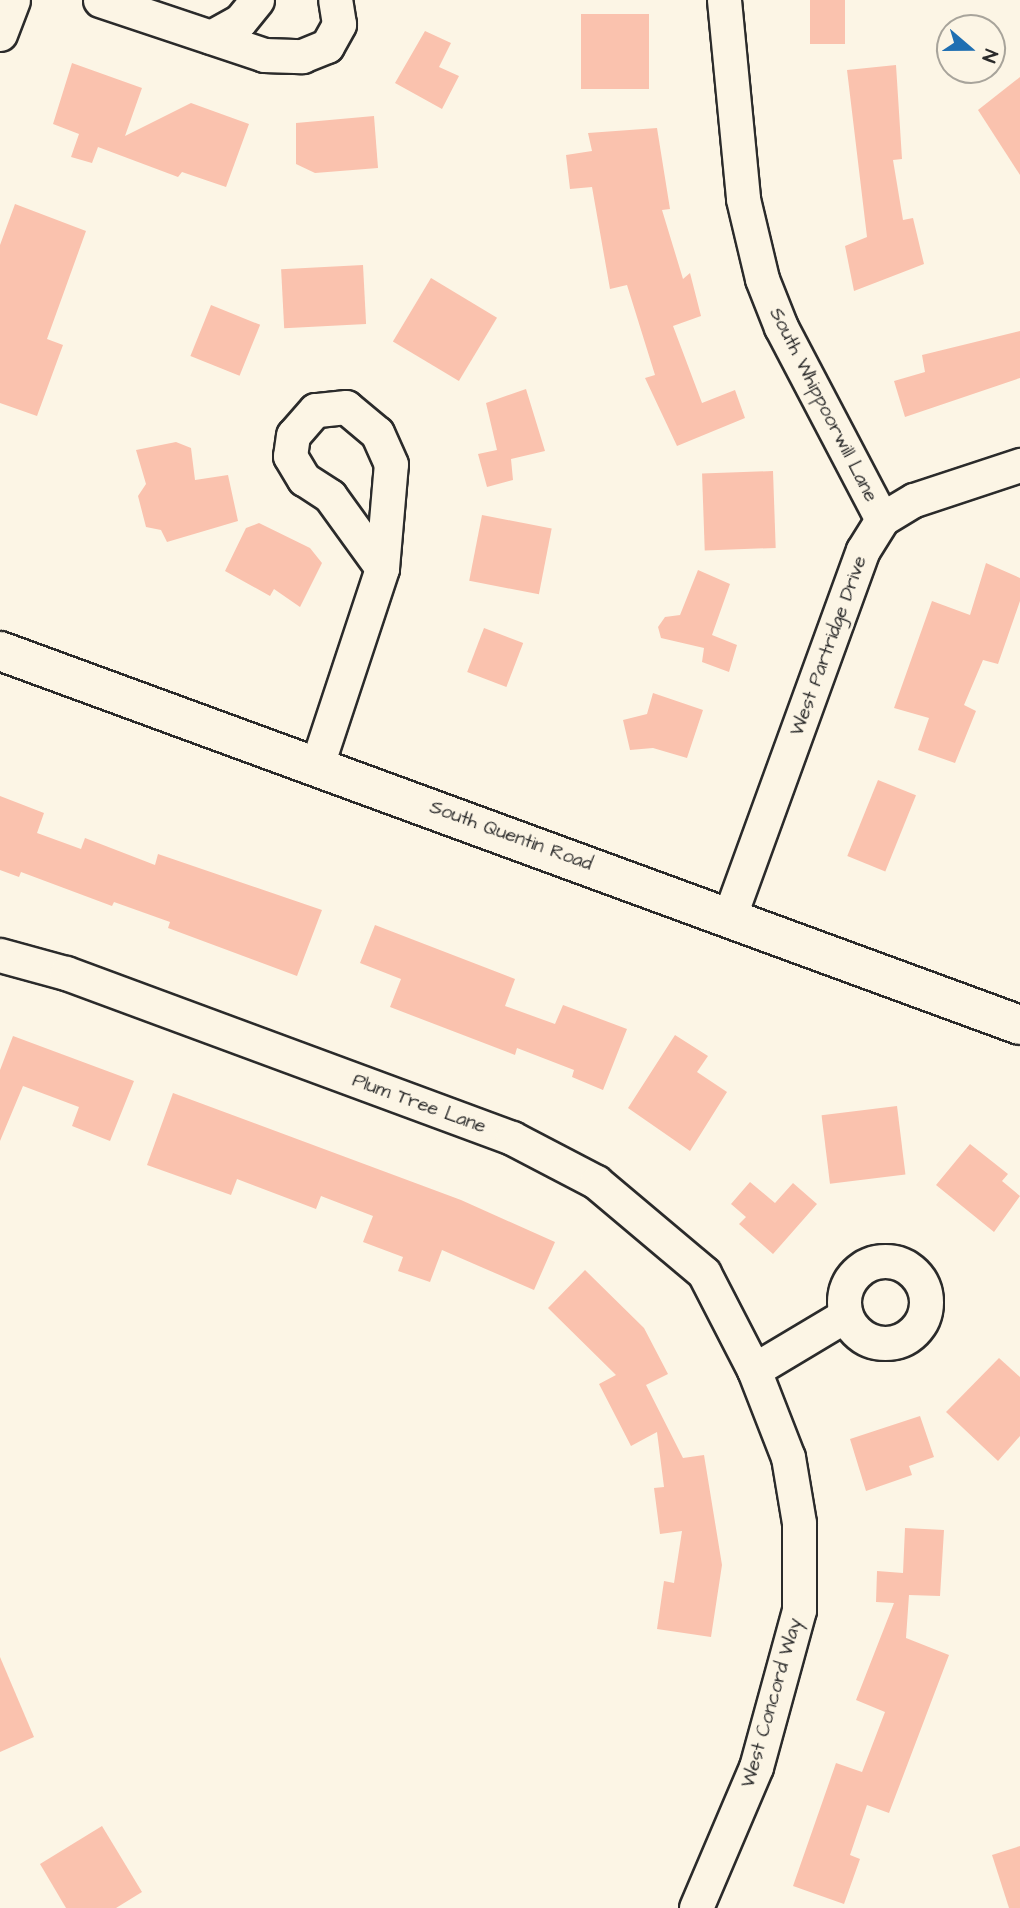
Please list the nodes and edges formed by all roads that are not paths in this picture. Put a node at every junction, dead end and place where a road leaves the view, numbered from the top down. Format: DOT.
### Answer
graph roads {
  1 [pos="13,0"];
  2 [pos="100,0"];
  3 [pos="257,0"];
  4 [pos="335,0"];
  5 [pos="724,0"];
  6 [pos="0,34"];
  7 [pos="211,37"];
  8 [pos="1020,466"];
  9 [pos="882,519"];
  10 [pos="382,568"];
  11 [pos="0,651"];
  12 [pos="317,765"];
  13 [pos="730,915"];
  14 [pos="0,955"];
  15 [pos="1020,1025"];
  16 [pos="846,1315"];
  17 [pos="754,1370"];
  18 [pos="696,1908"];
  1 -- 6 [label="street"];
  2 -- 7 [label="street"];
  3 -- 7 [label="street"];
  4 -- 7 [label="street"];
  5 -- 9 [label="street, South Whippoorwill Lane"];
  8 -- 9 [label="street, West Partridge Drive"];
  9 -- 13 [label="street, West Partridge Drive"];
  10 -- 12 [label="street"];
  11 -- 12 [label="main road, South Quentin Road"];
  12 -- 13 [label="main road, South Quentin Road"];
  13 -- 15 [label="main road, South Quentin Road"];
  14 -- 17 [label="street, Plum Tree Lane"];
  16 -- 17 [label="street"];
  17 -- 18 [label="street, West Concord Way"];
}
